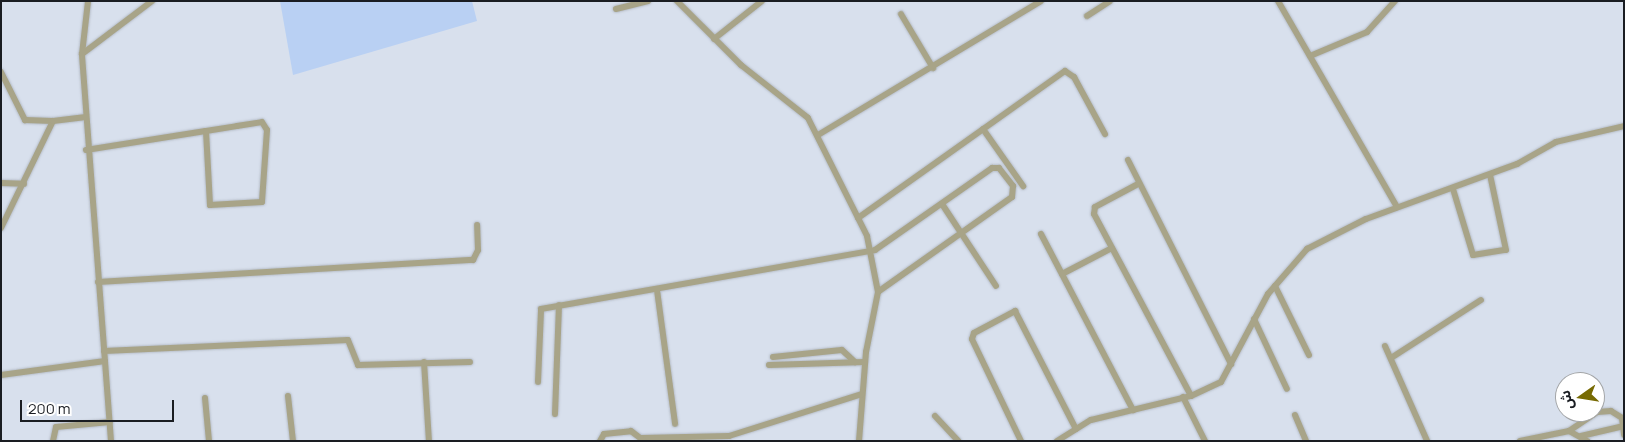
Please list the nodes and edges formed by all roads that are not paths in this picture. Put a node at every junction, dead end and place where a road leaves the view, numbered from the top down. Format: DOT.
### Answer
graph roads {
  1 [pos="88,1"];
  2 [pos="152,1"];
  3 [pos="648,1"];
  4 [pos="677,1"];
  5 [pos="762,1"];
  6 [pos="1041,1"];
  7 [pos="1110,1"];
  8 [pos="1278,1"];
  9 [pos="1395,1"];
  10 [pos="616,8"];
  11 [pos="901,14"];
  12 [pos="1087,16"];
  13 [pos="714,39"];
  14 [pos="82,54"];
  15 [pos="1310,56"];
  16 [pos="933,68"];
  17 [pos="1,72"];
  18 [pos="84,117"];
  19 [pos="53,121"];
  20 [pos="1624,126"];
  21 [pos="983,129"];
  22 [pos="206,131"];
  23 [pos="1105,134"];
  24 [pos="818,135"];
  25 [pos="86,150"];
  26 [pos="1128,160"];
  27 [pos="1490,174"];
  28 [pos="1,184"];
  29 [pos="24,184"];
  30 [pos="1138,184"];
  31 [pos="1023,186"];
  32 [pos="1454,189"];
  33 [pos="942,204"];
  34 [pos="1397,207"];
  35 [pos="858,218"];
  36 [pos="477,225"];
  37 [pos="1,228"];
  38 [pos="963,232"];
  39 [pos="1041,234"];
  40 [pos="1112,248"];
  41 [pos="872,249"];
  42 [pos="1062,274"];
  43 [pos="98,282"];
  44 [pos="996,286"];
  45 [pos="1275,286"];
  46 [pos="657,290"];
  47 [pos="878,292"];
  48 [pos="1481,300"];
  49 [pos="559,305"];
  50 [pos="1254,319"];
  51 [pos="1385,346"];
  52 [pos="104,351"];
  53 [pos="1309,354"];
  54 [pos="773,357"];
  55 [pos="1391,358"];
  56 [pos="105,361"];
  57 [pos="424,362"];
  58 [pos="470,362"];
  59 [pos="855,362"];
  60 [pos="865,362"];
  61 [pos="1231,364"];
  62 [pos="769,365"];
  63 [pos="1,375"];
  64 [pos="538,382"];
  65 [pos="1287,389"];
  66 [pos="862,394"];
  67 [pos="288,396"];
  68 [pos="1191,396"];
  69 [pos="1183,397"];
  70 [pos="205,398"];
  71 [pos="1133,410"];
  72 [pos="555,414"];
  73 [pos="1295,415"];
  74 [pos="935,416"];
  75 [pos="110,422"];
  76 [pos="675,424"];
  77 [pos="1623,426"];
  78 [pos="1076,428"];
  79 [pos="1569,431"];
  80 [pos="1624,435"];
  81 [pos="1581,436"];
  82 [pos="642,439"];
  83 [pos="682,440"];
  84 [pos="53,441"];
  85 [pos="111,441"];
  86 [pos="209,441"];
  87 [pos="293,441"];
  88 [pos="429,441"];
  89 [pos="600,441"];
  90 [pos="859,441"];
  91 [pos="958,441"];
  92 [pos="1021,441"];
  93 [pos="1057,441"];
  94 [pos="1205,441"];
  95 [pos="1306,441"];
  96 [pos="1426,441"];
  97 [pos="1520,441"];
  98 [pos="1587,441"];
  1 -- 14 [label="street"];
  2 -- 14 [label="street"];
  3 -- 10 [label="street"];
  4 -- 13 [label="street"];
  5 -- 13 [label="street"];
  6 -- 16 [label="street"];
  7 -- 12 [label="street"];
  8 -- 15 [label="street"];
  9 -- 15 [label="street"];
  11 -- 16 [label="street"];
  13 -- 24 [label="street"];
  14 -- 18 [label="street"];
  15 -- 34 [label="street"];
  16 -- 24 [label="street"];
  17 -- 19 [label="street"];
  18 -- 19 [label="street"];
  18 -- 25 [label="street"];
  19 -- 29 [label="street"];
  20 -- 27 [label="street"];
  21 -- 23 [label="street"];
  21 -- 31 [label="street"];
  21 -- 35 [label="street"];
  22 -- 22 [label="street"];
  22 -- 25 [label="street"];
  24 -- 35 [label="street"];
  25 -- 43 [label="street"];
  26 -- 30 [label="street"];
  27 -- 32 [label="street"];
  27 -- 32 [label="street"];
  28 -- 29 [label="street"];
  29 -- 37 [label="street"];
  30 -- 40 [label="street"];
  30 -- 61 [label="street"];
  32 -- 34 [label="street"];
  33 -- 38 [label="street"];
  33 -- 38 [label="street"];
  33 -- 41 [label="street"];
  34 -- 45 [label="street"];
  35 -- 41 [label="street"];
  36 -- 43 [label="street"];
  38 -- 44 [label="street"];
  38 -- 47 [label="street"];
  39 -- 42 [label="street"];
  40 -- 42 [label="street"];
  40 -- 68 [label="street"];
  41 -- 46 [label="street"];
  41 -- 47 [label="street"];
  42 -- 71 [label="street"];
  43 -- 52 [label="street"];
  45 -- 50 [label="street"];
  45 -- 53 [label="street"];
  46 -- 49 [label="street"];
  46 -- 76 [label="street"];
  47 -- 60 [label="street"];
  48 -- 55 [label="street"];
  49 -- 64 [label="street"];
  49 -- 72 [label="street"];
  50 -- 61 [label="street"];
  50 -- 65 [label="street"];
  51 -- 55 [label="street"];
  52 -- 56 [label="street"];
  52 -- 57 [label="street"];
  54 -- 59 [label="street"];
  55 -- 96 [label="street"];
  56 -- 63 [label="street"];
  56 -- 75 [label="street"];
  57 -- 58 [label="street"];
  57 -- 88 [label="street"];
  59 -- 60 [label="street"];
  59 -- 62 [label="street"];
  60 -- 66 [label="street"];
  61 -- 68 [label="street"];
  66 -- 83 [label="street"];
  66 -- 90 [label="street"];
  67 -- 87 [label="street"];
  68 -- 69 [label="street"];
  69 -- 71 [label="street"];
  69 -- 94 [label="street"];
  70 -- 86 [label="street"];
  71 -- 78 [label="street"];
  73 -- 95 [label="street"];
  74 -- 91 [label="street"];
  75 -- 84 [label="street"];
  75 -- 85 [label="street"];
  77 -- 79 [label="street"];
  77 -- 80 [label="street"];
  77 -- 81 [label="street"];
  78 -- 92 [label="street"];
  78 -- 93 [label="street"];
  79 -- 81 [label="street"];
  79 -- 97 [label="street"];
  81 -- 98 [label="street"];
  82 -- 83 [label="street"];
  82 -- 89 [label="street"];
}
